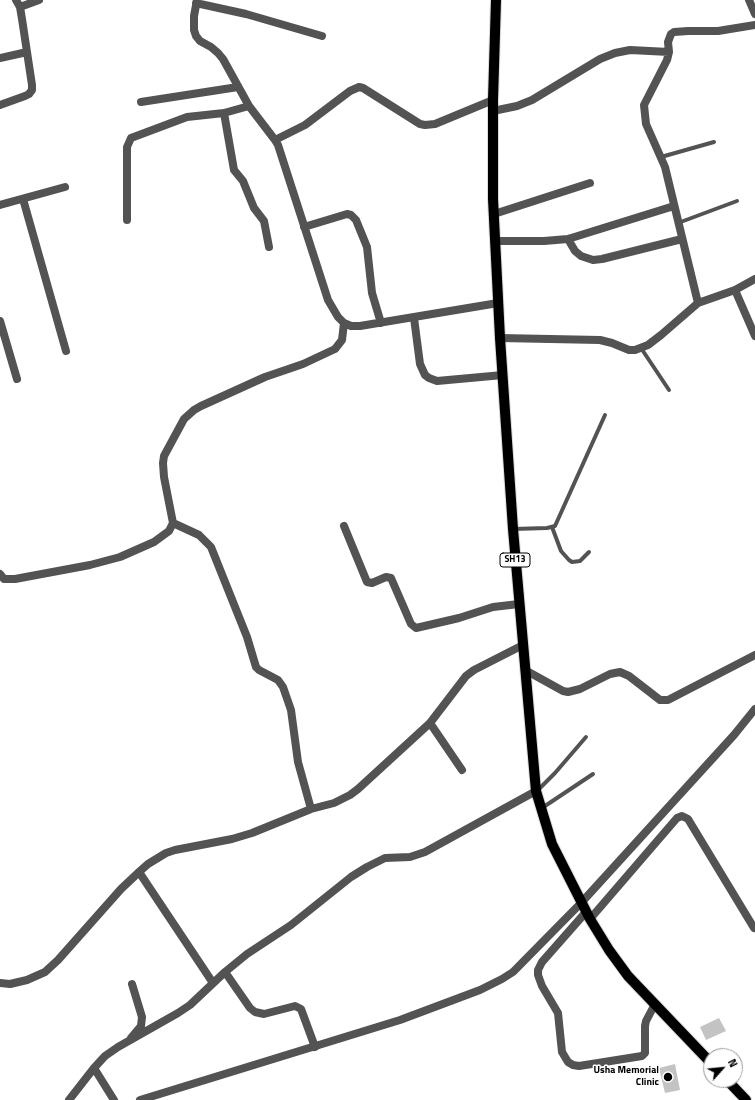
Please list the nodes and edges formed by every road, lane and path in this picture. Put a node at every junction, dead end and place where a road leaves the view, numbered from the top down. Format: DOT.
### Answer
graph roads {
  1 [pos="40,0"];
  2 [pos="496,0"];
  3 [pos="749,0"];
  4 [pos="197,2"];
  5 [pos="18,3"];
  6 [pos="755,14"];
  7 [pos="755,25"];
  8 [pos="322,36"];
  9 [pos="27,52"];
  10 [pos="669,52"];
  11 [pos="0,58"];
  12 [pos="238,87"];
  13 [pos="493,100"];
  14 [pos="142,102"];
  15 [pos="0,105"];
  16 [pos="249,106"];
  17 [pos="493,111"];
  18 [pos="224,113"];
  19 [pos="275,140"];
  20 [pos="714,142"];
  21 [pos="661,157"];
  22 [pos="590,183"];
  23 [pos="65,187"];
  24 [pos="23,199"];
  25 [pos="737,201"];
  26 [pos="0,205"];
  27 [pos="674,206"];
  28 [pos="494,214"];
  29 [pos="127,220"];
  30 [pos="678,223"];
  31 [pos="304,227"];
  32 [pos="568,239"];
  33 [pos="682,239"];
  34 [pos="495,241"];
  35 [pos="269,247"];
  36 [pos="755,279"];
  37 [pos="735,290"];
  38 [pos="498,303"];
  39 [pos="698,303"];
  40 [pos="414,318"];
  41 [pos="0,321"];
  42 [pos="344,323"];
  43 [pos="380,323"];
  44 [pos="755,336"];
  45 [pos="500,338"];
  46 [pos="641,348"];
  47 [pos="66,351"];
  48 [pos="503,375"];
  49 [pos="17,379"];
  50 [pos="669,390"];
  51 [pos="604,415"];
  52 [pos="173,523"];
  53 [pos="344,526"];
  54 [pos="552,527"];
  55 [pos="513,529"];
  56 [pos="589,552"];
  57 [pos="0,574"];
  58 [pos="519,604"];
  59 [pos="523,645"];
  60 [pos="755,655"];
  61 [pos="525,670"];
  62 [pos="755,709"];
  63 [pos="430,723"];
  64 [pos="586,737"];
  65 [pos="462,770"];
  66 [pos="593,774"];
  67 [pos="536,791"];
  68 [pos="310,809"];
  69 [pos="541,809"];
  70 [pos="139,872"];
  71 [pos="582,903"];
  72 [pos="588,916"];
  73 [pos="754,928"];
  74 [pos="225,972"];
  75 [pos="213,983"];
  76 [pos="0,984"];
  77 [pos="132,984"];
  78 [pos="655,1004"];
  79 [pos="129,1041"];
  80 [pos="315,1047"];
  81 [pos="703,1055"];
  82 [pos="94,1068"];
  83 [pos="734,1088"];
  84 [pos="70,1100"];
  85 [pos="114,1100"];
  86 [pos="140,1100"];
  87 [pos="745,1100"];
  1 -- 5 [label="street"];
  2 -- 13 [label="main road, SH13"];
  3 -- 6 [label="street"];
  4 -- 8 [label="street"];
  4 -- 12 [label="street"];
  5 -- 9 [label="street"];
  7 -- 10 [label="street"];
  9 -- 11 [label="street"];
  9 -- 15 [label="street"];
  10 -- 17 [label="street"];
  10 -- 21 [label="street"];
  12 -- 14 [label="street"];
  12 -- 16 [label="street"];
  13 -- 17 [label="main road, SH13"];
  13 -- 19 [label="street"];
  16 -- 18 [label="street"];
  16 -- 19 [label="street"];
  17 -- 28 [label="main road, SH13"];
  18 -- 29 [label="street"];
  18 -- 35 [label="street"];
  19 -- 31 [label="street"];
  20 -- 21 [label="lane"];
  21 -- 27 [label="street"];
  22 -- 28 [label="street"];
  23 -- 24 [label="street"];
  24 -- 26 [label="street"];
  24 -- 47 [label="street"];
  25 -- 30 [label="lane"];
  27 -- 30 [label="street"];
  27 -- 32 [label="street"];
  28 -- 34 [label="main road, SH13"];
  30 -- 33 [label="street"];
  31 -- 42 [label="street"];
  31 -- 43 [label="street"];
  32 -- 33 [label="street"];
  32 -- 34 [label="street"];
  33 -- 39 [label="street"];
  34 -- 38 [label="main road, SH13"];
  36 -- 37 [label="street"];
  37 -- 39 [label="street"];
  37 -- 44 [label="street"];
  38 -- 40 [label="street"];
  38 -- 45 [label="main road, SH13"];
  39 -- 46 [label="street"];
  40 -- 43 [label="street"];
  40 -- 48 [label="street"];
  41 -- 49 [label="street"];
  42 -- 43 [label="street"];
  42 -- 52 [label="street"];
  45 -- 46 [label="street"];
  45 -- 48 [label="main road, SH13"];
  46 -- 50 [label="lane"];
  48 -- 55 [label="main road, SH13"];
  51 -- 54 [label="lane"];
  52 -- 57 [label="street"];
  52 -- 68 [label="street"];
  53 -- 58 [label="street"];
  54 -- 55 [label="lane"];
  54 -- 56 [label="lane"];
  55 -- 58 [label="main road, SH13"];
  58 -- 59 [label="main road, SH13"];
  59 -- 61 [label="main road, SH13"];
  59 -- 63 [label="street"];
  60 -- 61 [label="street"];
  61 -- 67 [label="main road, SH13"];
  62 -- 71 [label="street"];
  63 -- 65 [label="street"];
  63 -- 68 [label="street"];
  64 -- 67 [label="lane"];
  66 -- 69 [label="lane"];
  67 -- 69 [label="main road, SH13"];
  67 -- 74 [label="street"];
  68 -- 70 [label="street"];
  69 -- 71 [label="main road, SH13"];
  70 -- 75 [label="street"];
  70 -- 76 [label="street"];
  71 -- 72 [label="main road, SH13"];
  71 -- 80 [label="street"];
  72 -- 73 [label="street"];
  72 -- 78 [label="main road, SH13"];
  72 -- 78 [label="street"];
  74 -- 75 [label="street"];
  74 -- 80 [label="street"];
  75 -- 79 [label="street"];
  77 -- 79 [label="street"];
  78 -- 81 [label="main road, SH13"];
  79 -- 82 [label="street"];
  80 -- 86 [label="street"];
  82 -- 84 [label="street"];
  82 -- 85 [label="street"];
  83 -- 87 [label="main road"];
}
